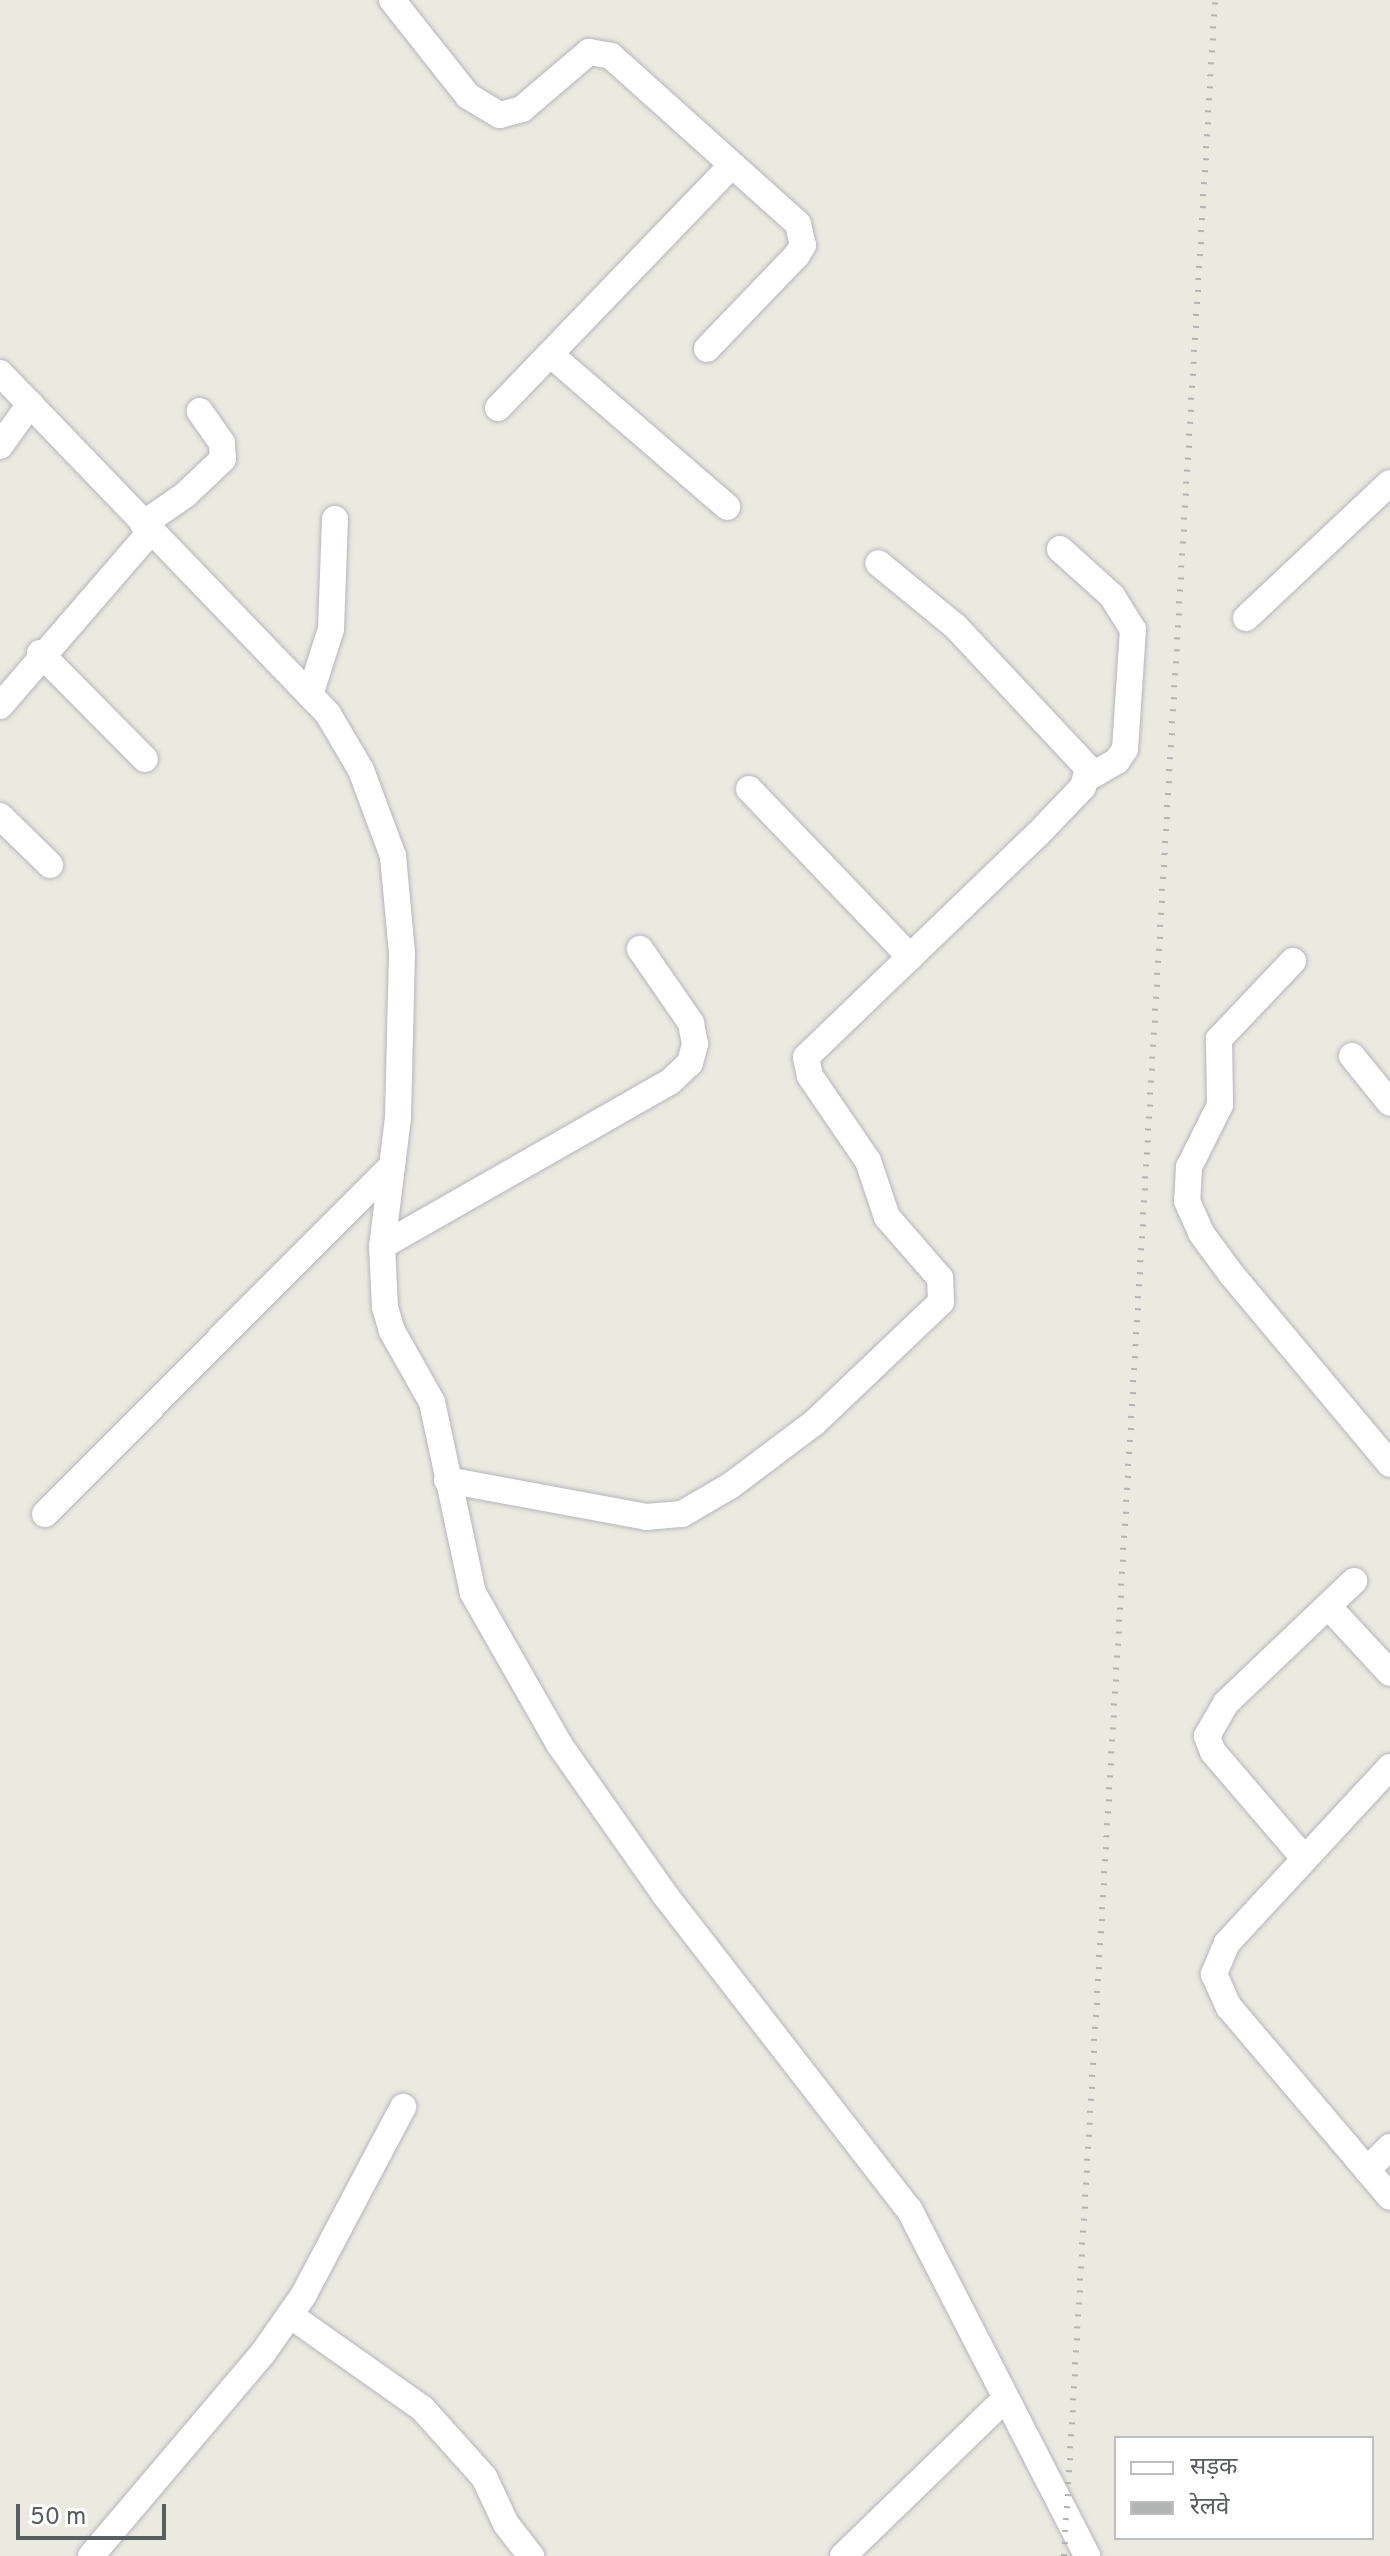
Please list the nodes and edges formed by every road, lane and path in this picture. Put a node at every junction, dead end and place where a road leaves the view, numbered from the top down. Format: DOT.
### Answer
graph roads {
  1 [pos="392,0"];
  2 [pos="732,165"];
  3 [pos="707,349"];
  4 [pos="550,354"];
  5 [pos="0,373"];
  6 [pos="30,404"];
  7 [pos="498,408"];
  8 [pos="200,411"];
  9 [pos="0,446"];
  10 [pos="1390,483"];
  11 [pos="727,507"];
  12 [pos="335,519"];
  13 [pos="147,528"];
  14 [pos="1060,549"];
  15 [pos="878,563"];
  16 [pos="1246,618"];
  17 [pos="40,653"];
  18 [pos="310,695"];
  19 [pos="0,706"];
  20 [pos="145,759"];
  21 [pos="1089,777"];
  22 [pos="749,789"];
  23 [pos="0,816"];
  24 [pos="50,865"];
  25 [pos="640,949"];
  26 [pos="910,957"];
  27 [pos="1293,961"];
  28 [pos="1352,1056"];
  29 [pos="1390,1103"];
  30 [pos="391,1167"];
  31 [pos="382,1246"];
  32 [pos="1390,1464"];
  33 [pos="447,1480"];
  34 [pos="45,1514"];
  35 [pos="1354,1581"];
  36 [pos="1328,1606"];
  37 [pos="1390,1673"];
  38 [pos="1390,1767"];
  39 [pos="1304,1858"];
  40 [pos="403,2107"];
  41 [pos="1390,2147"];
  42 [pos="1367,2170"];
  43 [pos="1390,2197"];
  44 [pos="290,2315"];
  45 [pos="1005,2399"];
  46 [pos="91,2556"];
  47 [pos="531,2556"];
  48 [pos="843,2556"];
  49 [pos="1087,2556"];
  1 -- 2 [label="street"];
  2 -- 3 [label="street"];
  2 -- 4 [label="street"];
  4 -- 7 [label="street"];
  4 -- 11 [label="street"];
  5 -- 6 [label="street"];
  6 -- 9 [label="street"];
  6 -- 13 [label="street"];
  8 -- 13 [label="street"];
  10 -- 16 [label="street"];
  12 -- 18 [label="street"];
  13 -- 17 [label="street"];
  13 -- 18 [label="street"];
  14 -- 21 [label="street"];
  15 -- 21 [label="street"];
  17 -- 19 [label="street"];
  17 -- 20 [label="street"];
  18 -- 30 [label="street"];
  21 -- 26 [label="street"];
  22 -- 26 [label="street"];
  23 -- 24 [label="street"];
  25 -- 31 [label="street"];
  26 -- 33 [label="street"];
  27 -- 32 [label="street"];
  28 -- 29 [label="street"];
  30 -- 31 [label="street"];
  30 -- 34 [label="street"];
  31 -- 33 [label="street"];
  33 -- 45 [label="street"];
  35 -- 36 [label="street"];
  36 -- 37 [label="street"];
  36 -- 39 [label="street"];
  38 -- 39 [label="street"];
  39 -- 42 [label="street"];
  40 -- 44 [label="street"];
  41 -- 42 [label="street"];
  42 -- 43 [label="street"];
  44 -- 46 [label="street"];
  44 -- 47 [label="street"];
  45 -- 48 [label="street"];
  45 -- 49 [label="street"];
}
